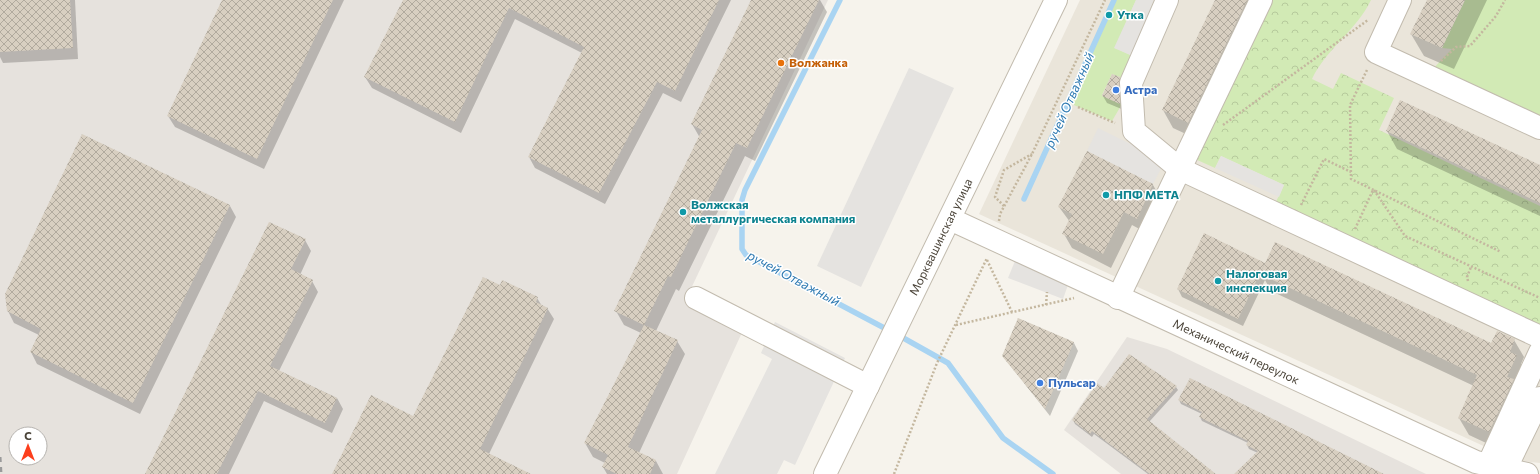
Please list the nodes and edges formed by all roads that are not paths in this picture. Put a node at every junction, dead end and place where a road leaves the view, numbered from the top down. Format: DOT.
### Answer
graph roads {
  1 [pos="1056,0"];
  2 [pos="1167,0"];
  3 [pos="1261,0"];
  4 [pos="1400,0"];
  5 [pos="1540,128"];
  6 [pos="1180,169"];
  7 [pos="950,219"];
  8 [pos="696,298"];
  9 [pos="1118,298"];
  10 [pos="1540,337"];
  11 [pos="1540,352"];
  12 [pos="868,386"];
  13 [pos="1540,398"];
  14 [pos="1511,471"];
  15 [pos="825,474"];
  1 -- 7 [label="street, Морквашинская улица"];
  2 -- 6 [label="street"];
  3 -- 6 [label="street"];
  4 -- 5 [label="street"];
  6 -- 9 [label="street"];
  6 -- 10 [label="street"];
  7 -- 9 [label="street, Механический переулок"];
  7 -- 12 [label="street, Морквашинская улица"];
  8 -- 12 [label="street"];
  9 -- 14 [label="street, Механический переулок"];
  11 -- 14 [label="street"];
  12 -- 15 [label="street, Морквашинская улица"];
  13 -- 14 [label="street"];
}
